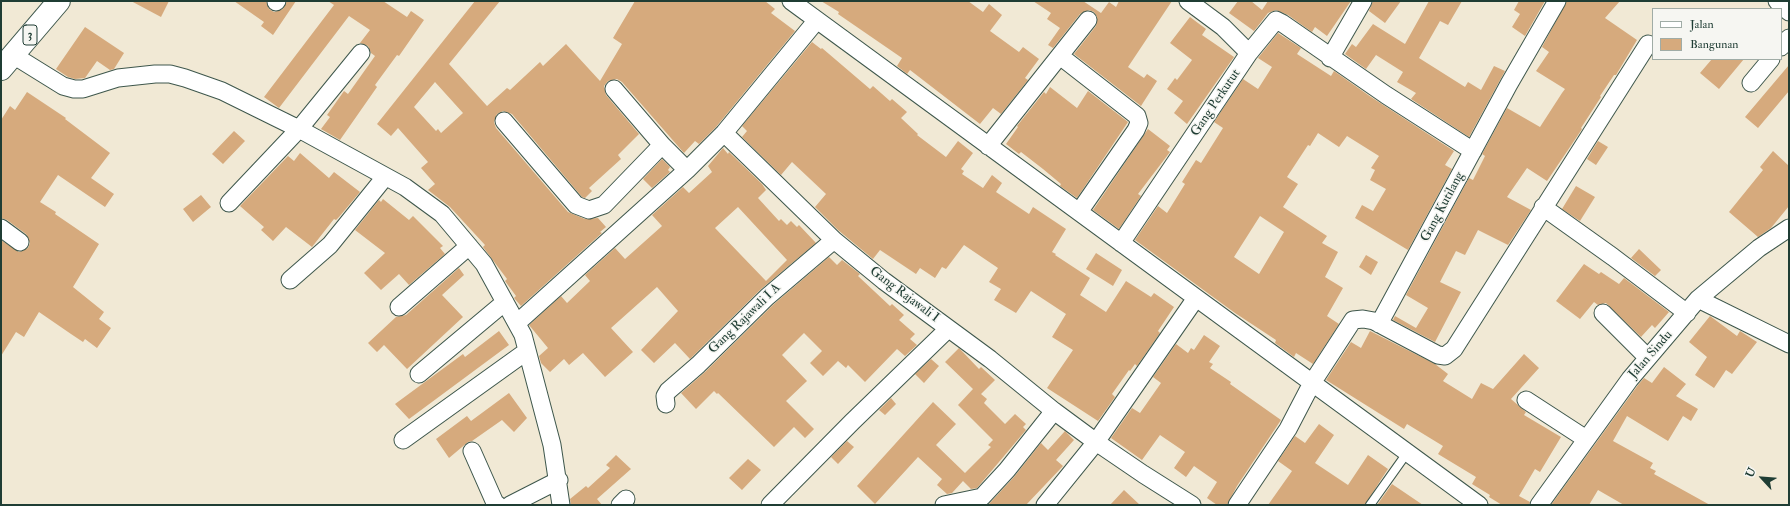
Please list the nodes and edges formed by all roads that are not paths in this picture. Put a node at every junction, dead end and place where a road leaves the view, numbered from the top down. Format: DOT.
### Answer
graph roads {
  1 [pos="59,1"];
  2 [pos="791,1"];
  3 [pos="1363,1"];
  4 [pos="1557,1"];
  5 [pos="1777,1"];
  6 [pos="1196,3"];
  7 [pos="1789,12"];
  8 [pos="817,20"];
  9 [pos="1088,20"];
  10 [pos="1789,38"];
  11 [pos="1648,44"];
  12 [pos="1782,47"];
  13 [pos="361,53"];
  14 [pos="1249,53"];
  15 [pos="1060,56"];
  16 [pos="1330,58"];
  17 [pos="1770,60"];
  18 [pos="7,62"];
  19 [pos="1751,83"];
  20 [pos="614,89"];
  21 [pos="504,121"];
  22 [pos="299,129"];
  23 [pos="724,133"];
  24 [pos="662,145"];
  25 [pos="988,146"];
  26 [pos="1474,151"];
  27 [pos="687,170"];
  28 [pos="385,177"];
  29 [pos="229,203"];
  30 [pos="1543,207"];
  31 [pos="1079,212"];
  32 [pos="1,228"];
  33 [pos="1789,228"];
  34 [pos="834,240"];
  35 [pos="20,242"];
  36 [pos="1122,243"];
  37 [pos="469,246"];
  38 [pos="290,280"];
  39 [pos="1196,298"];
  40 [pos="1698,299"];
  41 [pos="505,302"];
  42 [pos="399,307"];
  43 [pos="1603,313"];
  44 [pos="1687,313"];
  45 [pos="517,323"];
  46 [pos="1379,324"];
  47 [pos="948,329"];
  48 [pos="1789,344"];
  49 [pos="527,351"];
  50 [pos="1648,358"];
  51 [pos="419,374"];
  52 [pos="1312,383"];
  53 [pos="1526,400"];
  54 [pos="666,404"];
  55 [pos="1054,411"];
  56 [pos="1586,439"];
  57 [pos="403,440"];
  58 [pos="1096,442"];
  59 [pos="472,452"];
  60 [pos="1407,453"];
  61 [pos="559,480"];
  62 [pos="777,503"];
  63 [pos="498,505"];
  64 [pos="510,505"];
  65 [pos="561,505"];
  66 [pos="944,505"];
  67 [pos="1045,505"];
  68 [pos="1192,505"];
  69 [pos="1237,505"];
  70 [pos="1370,505"];
  71 [pos="1479,505"];
  72 [pos="1539,505"];
  1 -- 18 [label="highway, 3"];
  2 -- 8 [label="street"];
  3 -- 16 [label="street"];
  4 -- 26 [label="street, Gang Kutilang"];
  5 -- 7 [label="street"];
  6 -- 14 [label="street"];
  8 -- 23 [label="street"];
  8 -- 25 [label="street"];
  9 -- 15 [label="street"];
  10 -- 12 [label="street"];
  11 -- 30 [label="street"];
  13 -- 22 [label="street"];
  14 -- 16 [label="street, Gang Perkutut"];
  14 -- 36 [label="street, Gang Perkutut"];
  15 -- 25 [label="street"];
  15 -- 31 [label="street"];
  16 -- 26 [label="street, Gang Perkutut"];
  17 -- 19 [label="street"];
  18 -- 22 [label="street"];
  20 -- 24 [label="street"];
  21 -- 24 [label="street"];
  22 -- 28 [label="street"];
  22 -- 29 [label="street"];
  23 -- 27 [label="street"];
  23 -- 34 [label="street, Gang Rajawali I"];
  24 -- 27 [label="street"];
  25 -- 31 [label="street"];
  26 -- 46 [label="street, Gang Kutilang"];
  27 -- 45 [label="street"];
  28 -- 37 [label="street"];
  28 -- 38 [label="street"];
  30 -- 44 [label="street"];
  30 -- 46 [label="street"];
  31 -- 36 [label="street"];
  32 -- 35 [label="street"];
  33 -- 40 [label="street, Jalan Sindu"];
  34 -- 47 [label="street, Gang Rajawali I"];
  34 -- 54 [label="street, Gang Rajawali I A"];
  36 -- 39 [label="street"];
  37 -- 41 [label="street"];
  37 -- 42 [label="street"];
  39 -- 52 [label="street"];
  39 -- 58 [label="street"];
  40 -- 44 [label="street, Jalan Sindu"];
  40 -- 48 [label="street"];
  41 -- 45 [label="street"];
  41 -- 51 [label="street"];
  43 -- 50 [label="street"];
  44 -- 50 [label="street, Jalan Sindu"];
  45 -- 49 [label="street"];
  46 -- 52 [label="street"];
  47 -- 55 [label="street, Gang Rajawali I"];
  47 -- 62 [label="street"];
  49 -- 57 [label="street"];
  49 -- 61 [label="street"];
  50 -- 56 [label="street, Jalan Sindu"];
  52 -- 60 [label="street"];
  52 -- 69 [label="street"];
  53 -- 56 [label="street"];
  55 -- 58 [label="street, Gang Rajawali I"];
  55 -- 66 [label="street"];
  56 -- 72 [label="street, Jalan Sindu"];
  58 -- 67 [label="street"];
  58 -- 68 [label="street, Gang Rajawali I"];
  59 -- 63 [label="street"];
  60 -- 70 [label="lane"];
  60 -- 71 [label="street"];
  61 -- 64 [label="street"];
  61 -- 65 [label="street"];
}
